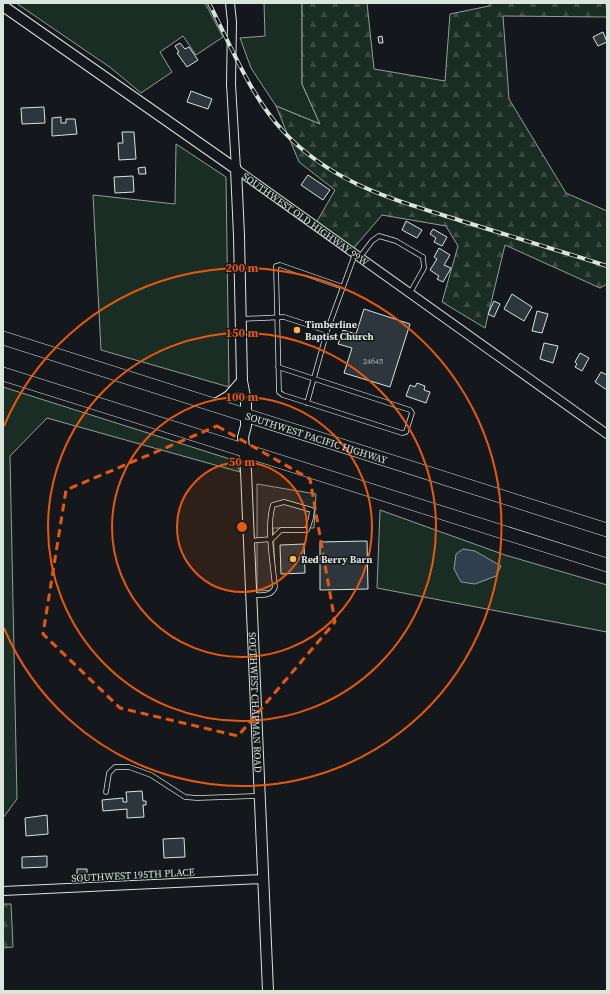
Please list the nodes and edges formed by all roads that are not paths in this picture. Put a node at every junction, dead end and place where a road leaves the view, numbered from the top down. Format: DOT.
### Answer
graph roads {
  1 [pos="230,3"];
  2 [pos="3,6"];
  3 [pos="236,169"];
  4 [pos="357,256"];
  5 [pos="343,286"];
  6 [pos="410,293"];
  7 [pos="276,318"];
  8 [pos="241,319"];
  9 [pos="328,331"];
  10 [pos="3,338"];
  11 [pos="278,367"];
  12 [pos="3,374"];
  13 [pos="314,379"];
  14 [pos="242,380"];
  15 [pos="307,403"];
  16 [pos="214,405"];
  17 [pos="246,415"];
  18 [pos="607,434"];
  19 [pos="244,450"];
  20 [pos="607,530"];
  21 [pos="272,539"];
  22 [pos="249,541"];
  23 [pos="607,565"];
  24 [pos="251,595"];
  25 [pos="106,792"];
  26 [pos="260,796"];
  27 [pos="264,879"];
  28 [pos="3,891"];
  29 [pos="268,991"];
  1 -- 3 [label="street"];
  2 -- 3 [label="street, SOUTHWEST OLD HIGHWAY 99W"];
  3 -- 4 [label="street, SOUTHWEST OLD HIGHWAY 99W"];
  3 -- 8 [label="street, SOUTHWEST CHAPMAN ROAD"];
  4 -- 5 [label="lane"];
  4 -- 6 [label="street, SOUTHWEST OLD HIGHWAY 99W"];
  4 -- 6 [label="lane"];
  5 -- 7 [label="lane"];
  5 -- 9 [label="lane"];
  6 -- 18 [label="street, SOUTHWEST OLD HIGHWAY 99W"];
  7 -- 8 [label="lane"];
  7 -- 9 [label="lane"];
  7 -- 11 [label="lane"];
  8 -- 14 [label="street, SOUTHWEST CHAPMAN ROAD"];
  9 -- 13 [label="lane"];
  10 -- 16 [label="highway, SOUTHWEST PACIFIC HIGHWAY"];
  11 -- 13 [label="lane"];
  11 -- 15 [label="lane"];
  12 -- 19 [label="highway"];
  13 -- 15 [label="lane"];
  13 -- 15 [label="lane"];
  14 -- 16 [label="street"];
  14 -- 17 [label="street, SOUTHWEST CHAPMAN ROAD"];
  16 -- 17 [label="highway, SOUTHWEST PACIFIC HIGHWAY"];
  17 -- 19 [label="street, SOUTHWEST CHAPMAN ROAD"];
  17 -- 20 [label="highway, SOUTHWEST PACIFIC HIGHWAY"];
  19 -- 22 [label="street, SOUTHWEST CHAPMAN ROAD"];
  19 -- 23 [label="highway"];
  21 -- 21 [label="lane"];
  21 -- 22 [label="lane"];
  21 -- 24 [label="lane"];
  22 -- 24 [label="street, SOUTHWEST CHAPMAN ROAD"];
  24 -- 26 [label="street, SOUTHWEST CHAPMAN ROAD"];
  25 -- 26 [label="lane"];
  26 -- 27 [label="street, SOUTHWEST CHAPMAN ROAD"];
  27 -- 28 [label="street, SOUTHWEST 195TH PLACE"];
  27 -- 29 [label="street, SOUTHWEST CHAPMAN ROAD"];
}
